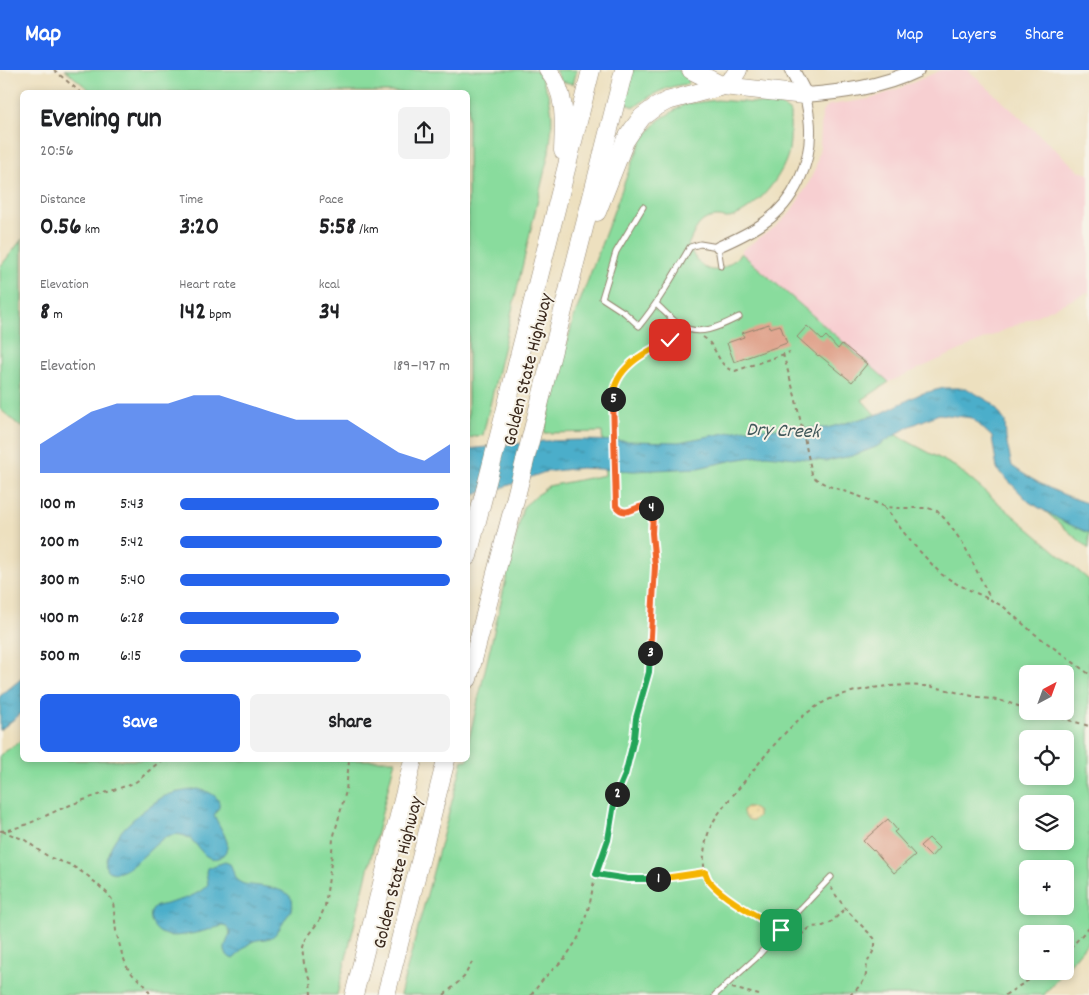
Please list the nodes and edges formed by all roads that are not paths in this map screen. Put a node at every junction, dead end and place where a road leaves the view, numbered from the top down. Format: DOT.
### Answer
graph roads {
  1 [pos="548,70"];
  2 [pos="591,70"];
  3 [pos="624,70"];
  4 [pos="691,70"];
  5 [pos="738,70"];
  6 [pos="792,70"];
  7 [pos="917,70"];
  8 [pos="723,86"];
  9 [pos="805,95"];
  10 [pos="560,191"];
  11 [pos="643,207"];
  12 [pos="718,247"];
  13 [pos="722,266"];
  14 [pos="571,275"];
  15 [pos="656,304"];
  16 [pos="739,317"];
  17 [pos="470,548"];
  18 [pos="470,671"];
  19 [pos="413,762"];
  20 [pos="445,762"];
  21 [pos="830,879"];
  22 [pos="354,995"];
  23 [pos="386,995"];
  24 [pos="715,995"];
  1 -- 10 [label="highway"];
  2 -- 10 [label="highway, Golden State Highway"];
  3 -- 14 [label="highway, Golden State Highway"];
  4 -- 8 [label="highway"];
  5 -- 8 [label="highway"];
  6 -- 9 [label="street"];
  7 -- 9 [label="street"];
  8 -- 9 [label="highway"];
  8 -- 14 [label="highway"];
  9 -- 12 [label="street"];
  10 -- 17 [label="highway, Golden State Highway"];
  11 -- 15 [label="lane"];
  12 -- 13 [label="lane"];
  12 -- 15 [label="lane"];
  14 -- 18 [label="highway, Golden State Highway"];
  15 -- 16 [label="lane"];
  19 -- 22 [label="highway, Golden State Highway"];
  20 -- 23 [label="highway, Golden State Highway"];
  21 -- 24 [label="lane"];
}
